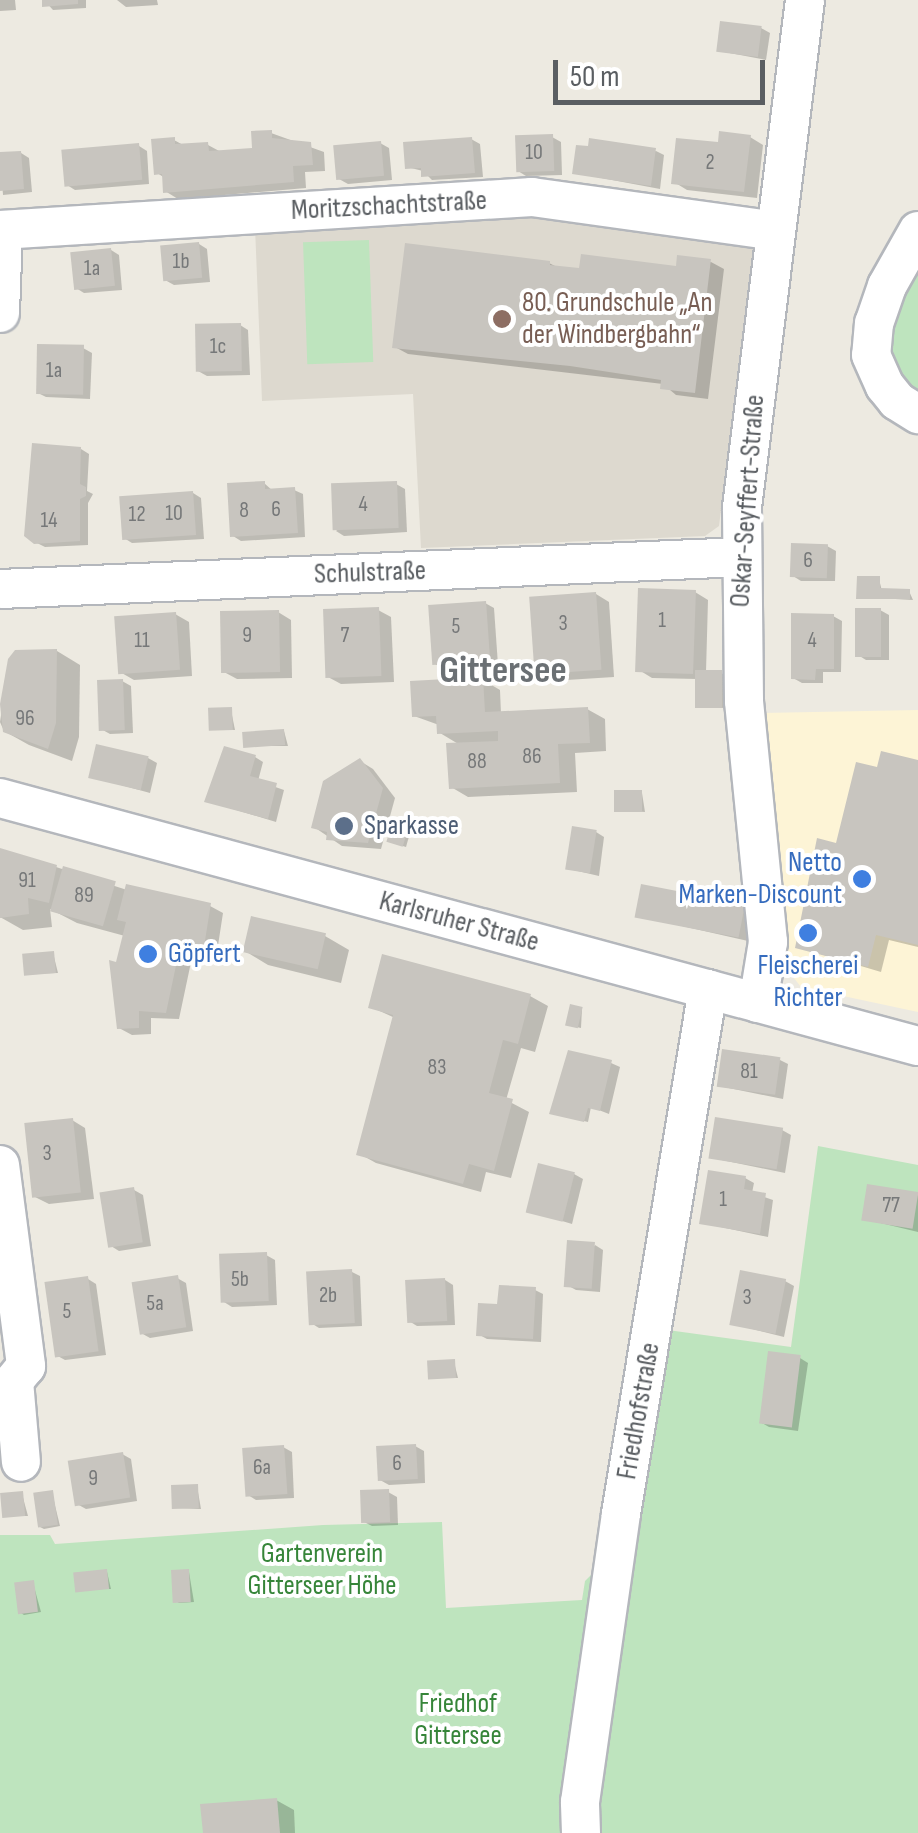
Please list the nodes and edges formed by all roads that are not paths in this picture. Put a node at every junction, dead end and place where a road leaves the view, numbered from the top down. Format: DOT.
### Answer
graph roads {
  1 [pos="805,0"];
  2 [pos="2,230"];
  3 [pos="776,231"];
  4 [pos="918,231"];
  5 [pos="0,313"];
  6 [pos="918,414"];
  7 [pos="741,557"];
  8 [pos="0,588"];
  9 [pos="0,798"];
  10 [pos="708,990"];
  11 [pos="758,1003"];
  12 [pos="918,1046"];
  13 [pos="0,1165"];
  14 [pos="22,1462"];
  15 [pos="581,1833"];
  1 -- 3 [label="street, Oskar-Seyffert-Straße"];
  2 -- 3 [label="street, Moritzschachtstraße"];
  2 -- 5 [label="street"];
  3 -- 7 [label="street, Oskar-Seyffert-Straße"];
  4 -- 6 [label="street"];
  7 -- 8 [label="street, Schulstraße"];
  7 -- 11 [label="street, Oskar-Seyffert-Straße"];
  9 -- 10 [label="street, Karlsruher Straße"];
  10 -- 11 [label="street, Karlsruher Straße"];
  10 -- 15 [label="street, Friedhofstraße"];
  11 -- 12 [label="street, Karlsruher Straße"];
  13 -- 14 [label="street"];
}
